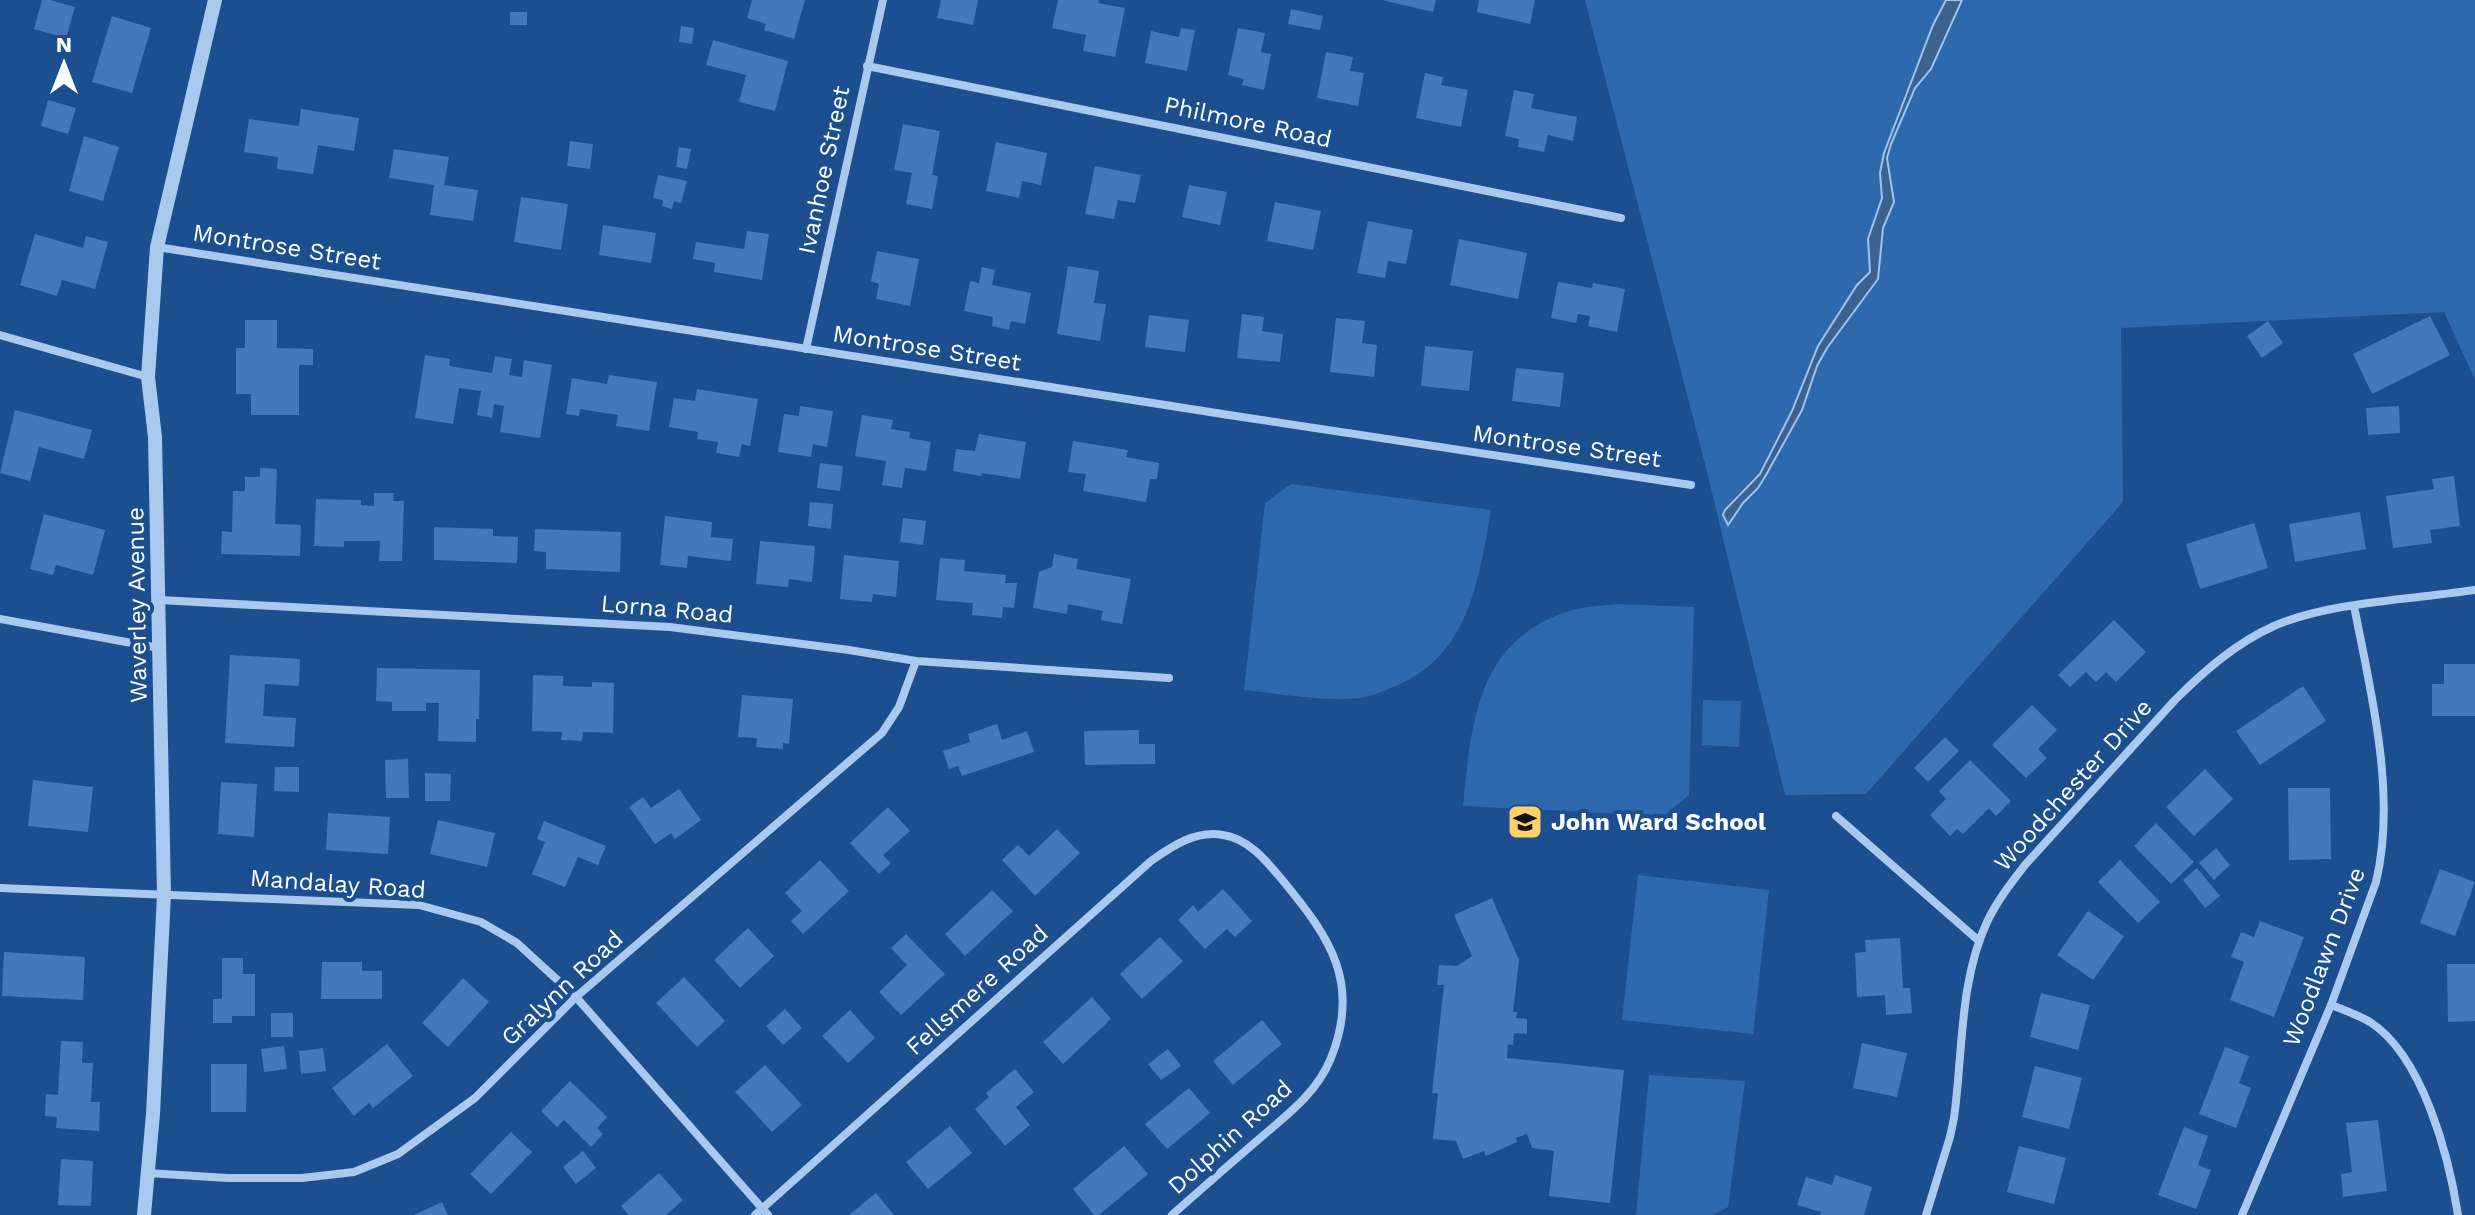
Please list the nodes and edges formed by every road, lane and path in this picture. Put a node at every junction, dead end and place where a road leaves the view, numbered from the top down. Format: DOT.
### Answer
graph roads {
  1 [pos="215,0"];
  2 [pos="883,0"];
  3 [pos="867,66"];
  4 [pos="1621,218"];
  5 [pos="157,247"];
  6 [pos="0,335"];
  7 [pos="806,349"];
  8 [pos="148,377"];
  9 [pos="1691,485"];
  10 [pos="2475,590"];
  11 [pos="159,600"];
  12 [pos="2354,606"];
  13 [pos="0,619"];
  14 [pos="159,648"];
  15 [pos="916,661"];
  16 [pos="1169,678"];
  17 [pos="1836,816"];
  18 [pos="1243,842"];
  19 [pos="0,888"];
  20 [pos="164,895"];
  21 [pos="1979,941"];
  22 [pos="576,997"];
  23 [pos="2331,1005"];
  24 [pos="148,1173"];
  25 [pos="761,1213"];
  26 [pos="144,1215"];
  27 [pos="1172,1215"];
  28 [pos="1926,1215"];
  29 [pos="2242,1215"];
  30 [pos="2458,1215"];
  1 -- 5 [label="street, Waverley Avenue"];
  2 -- 3 [label="street, Ivanhoe Street"];
  3 -- 4 [label="street, Philmore Road"];
  3 -- 7 [label="street, Ivanhoe Street"];
  5 -- 7 [label="street, Montrose Street"];
  5 -- 8 [label="street, Waverley Avenue"];
  6 -- 8 [label="street"];
  7 -- 9 [label="street, Montrose Street"];
  8 -- 11 [label="street, Waverley Avenue"];
  10 -- 12 [label="street, Woodchester Drive"];
  11 -- 14 [label="street, Waverley Avenue"];
  11 -- 15 [label="street, Lorna Road"];
  12 -- 21 [label="street, Woodchester Drive"];
  12 -- 23 [label="street, Woodlawn Drive"];
  13 -- 14 [label="street"];
  14 -- 20 [label="street, Waverley Avenue"];
  15 -- 16 [label="street, Lorna Road"];
  15 -- 22 [label="street, Gralynn Road"];
  17 -- 21 [label="street"];
  18 -- 25 [label="street, Fellsmere Road"];
  18 -- 27 [label="street, Dolphin Road"];
  19 -- 20 [label="street, Mandalay Road"];
  20 -- 22 [label="street, Mandalay Road"];
  20 -- 24 [label="street, Waverley Avenue"];
  21 -- 28 [label="street, Woodchester Drive"];
  22 -- 24 [label="street, Gralynn Road"];
  22 -- 25 [label="street, Mandalay Road"];
  23 -- 29 [label="street, Woodlawn Drive"];
  23 -- 30 [label="street"];
  24 -- 26 [label="street, Waverley Avenue"];
}
